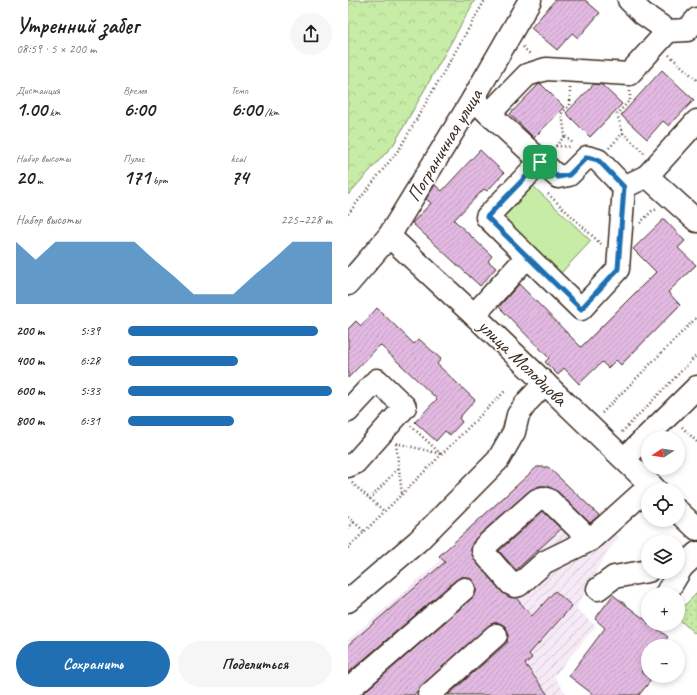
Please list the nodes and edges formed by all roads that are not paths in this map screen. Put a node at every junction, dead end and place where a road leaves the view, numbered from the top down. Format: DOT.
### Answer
graph roads {
  1 [pos="530,0"];
  2 [pos="629,0"];
  3 [pos="681,31"];
  4 [pos="473,99"];
  5 [pos="489,114"];
  6 [pos="697,121"];
  7 [pos="534,168"];
  8 [pos="652,171"];
  9 [pos="624,187"];
  10 [pos="691,212"];
  11 [pos="389,236"];
  12 [pos="527,257"];
  13 [pos="348,284"];
  14 [pos="474,315"];
  15 [pos="545,383"];
  16 [pos="697,387"];
  17 [pos="348,411"];
  18 [pos="617,452"];
  19 [pos="350,474"];
  20 [pos="650,483"];
  21 [pos="641,498"];
  22 [pos="685,518"];
  23 [pos="697,529"];
  24 [pos="590,540"];
  25 [pos="686,563"];
  26 [pos="641,572"];
  27 [pos="671,587"];
  28 [pos="598,588"];
  29 [pos="464,589"];
  30 [pos="348,601"];
  31 [pos="496,635"];
  32 [pos="348,690"];
  33 [pos="428,695"];
  1 -- 4 [label="street, Пограничная улица"];
  2 -- 3 [label="street"];
  3 -- 5 [label="street"];
  4 -- 5 [label="street"];
  4 -- 11 [label="street, Пограничная улица"];
  5 -- 7 [label="street"];
  6 -- 8 [label="street"];
  7 -- 9 [label="street"];
  7 -- 12 [label="street"];
  8 -- 9 [label="street"];
  8 -- 10 [label="street"];
  9 -- 12 [label="street"];
  11 -- 13 [label="street, Пограничная улица"];
  11 -- 14 [label="street, улица Молодцова"];
  12 -- 14 [label="street"];
  14 -- 15 [label="street, улица Молодцова"];
  15 -- 18 [label="street, улица Молодцова"];
  15 -- 30 [label="street"];
  16 -- 18 [label="street"];
  17 -- 19 [label="street"];
  18 -- 20 [label="street, улица Молодцова"];
  21 -- 24 [label="street"];
  22 -- 23 [label="street"];
  24 -- 24 [label="street"];
  25 -- 27 [label="street"];
  26 -- 28 [label="street"];
  29 -- 32 [label="street"];
  31 -- 33 [label="street"];
}
